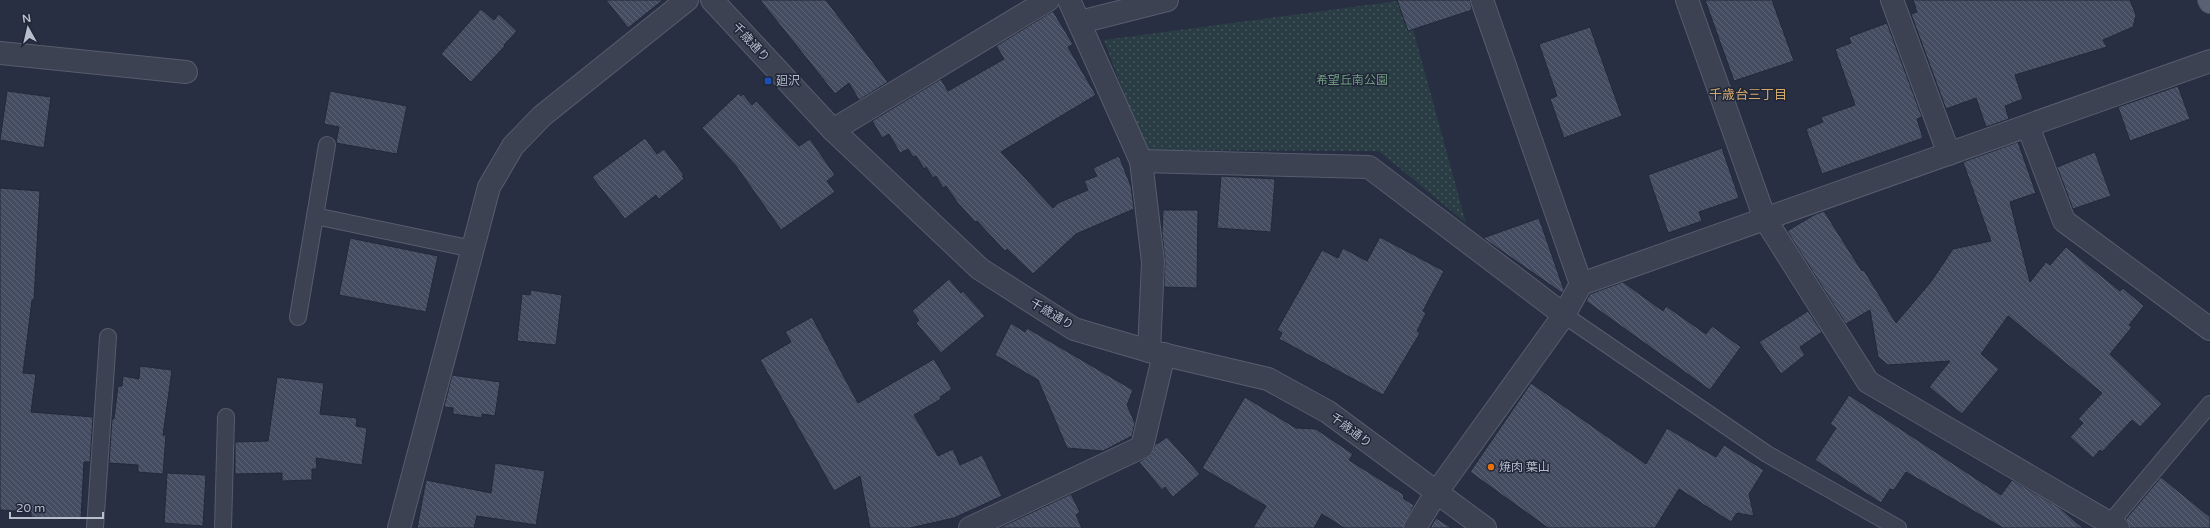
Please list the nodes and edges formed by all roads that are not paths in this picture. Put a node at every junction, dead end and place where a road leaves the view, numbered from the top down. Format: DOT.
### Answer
graph roads {
  1 [pos="687,0"];
  2 [pos="712,0"];
  3 [pos="1048,0"];
  4 [pos="1069,0"];
  5 [pos="1167,0"];
  6 [pos="1482,0"];
  7 [pos="1687,0"];
  8 [pos="1892,0"];
  9 [pos="1080,22"];
  10 [pos="0,53"];
  11 [pos="2210,61"];
  12 [pos="186,72"];
  13 [pos="2028,126"];
  14 [pos="833,130"];
  15 [pos="327,145"];
  16 [pos="1949,154"];
  17 [pos="1141,161"];
  18 [pos="315,216"];
  19 [pos="1765,219"];
  20 [pos="474,249"];
  21 [pos="1581,284"];
  22 [pos="1564,315"];
  23 [pos="298,316"];
  24 [pos="2210,330"];
  25 [pos="108,337"];
  26 [pos="1157,352"];
  27 [pos="2210,404"];
  28 [pos="226,416"];
  29 [pos="1436,493"];
  30 [pos="2114,526"];
  31 [pos="95,528"];
  32 [pos="222,528"];
  33 [pos="399,528"];
  34 [pos="970,528"];
  35 [pos="1415,528"];
  36 [pos="1485,528"];
  37 [pos="1898,528"];
  1 -- 20 [label="street"];
  2 -- 14 [label="street, 千歳通り"];
  3 -- 14 [label="street"];
  4 -- 9 [label="street"];
  5 -- 9 [label="street"];
  6 -- 21 [label="street"];
  7 -- 19 [label="street"];
  8 -- 16 [label="street"];
  9 -- 17 [label="street"];
  10 -- 12 [label="street"];
  11 -- 13 [label="street"];
  13 -- 16 [label="street"];
  13 -- 24 [label="street"];
  14 -- 26 [label="street, 千歳通り"];
  15 -- 18 [label="lane"];
  16 -- 19 [label="street"];
  17 -- 22 [label="street"];
  17 -- 26 [label="street"];
  18 -- 20 [label="lane"];
  18 -- 23 [label="lane"];
  19 -- 21 [label="street"];
  19 -- 30 [label="street"];
  20 -- 33 [label="street"];
  21 -- 22 [label="street"];
  22 -- 29 [label="street"];
  22 -- 37 [label="lane"];
  25 -- 31 [label="lane"];
  26 -- 29 [label="street, 千歳通り"];
  26 -- 34 [label="street"];
  27 -- 30 [label="lane"];
  28 -- 32 [label="lane"];
  29 -- 35 [label="street"];
  29 -- 36 [label="street, 千歳通り"];
}
